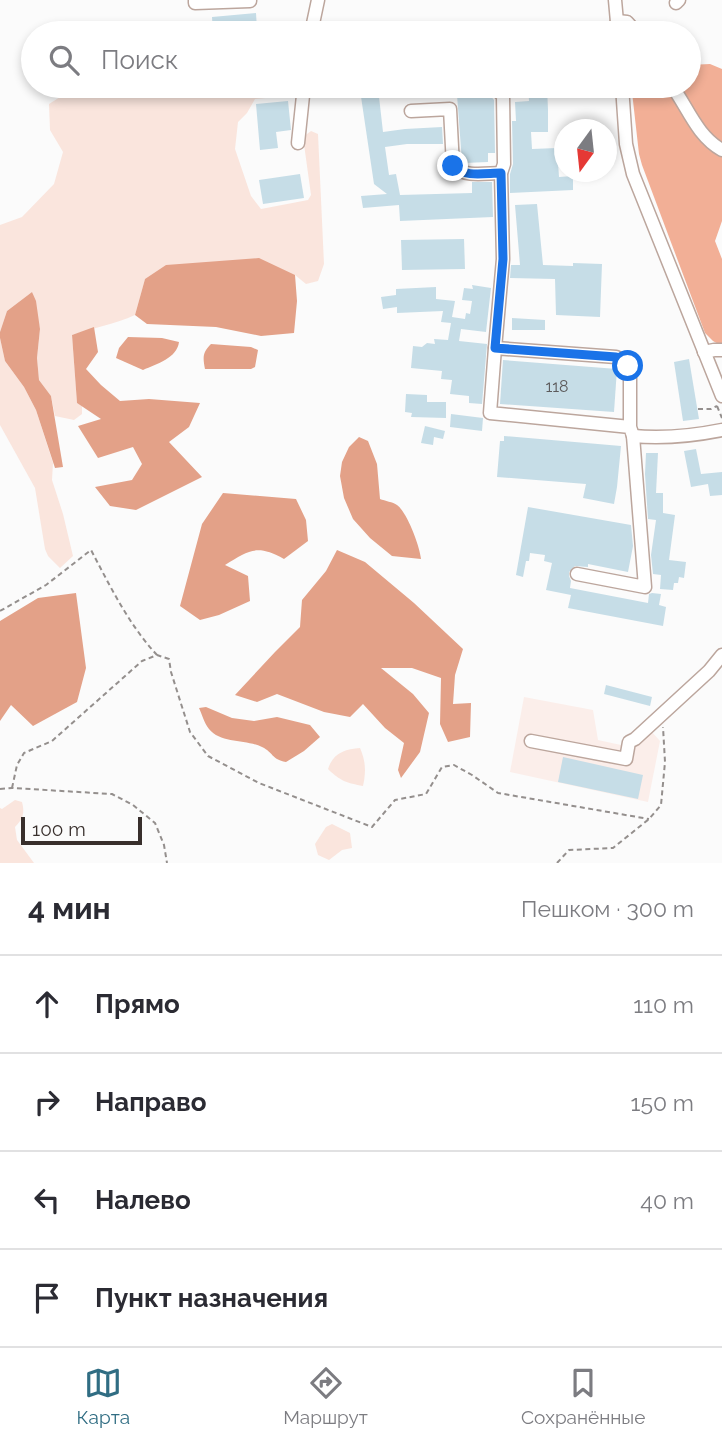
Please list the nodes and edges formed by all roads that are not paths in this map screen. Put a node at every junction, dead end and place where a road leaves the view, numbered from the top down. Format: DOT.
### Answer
graph roads {
  1 [pos="195,0"];
  2 [pos="318,0"];
  3 [pos="615,0"];
  4 [pos="250,1"];
  5 [pos="314,21"];
  6 [pos="617,21"];
  7 [pos="303,98"];
  8 [pos="503,98"];
  9 [pos="623,98"];
  10 [pos="681,98"];
  11 [pos="411,111"];
  12 [pos="298,143"];
  13 [pos="722,150"];
  14 [pos="501,173"];
  15 [pos="495,348"];
  16 [pos="722,350"];
  17 [pos="704,352"];
  18 [pos="720,401"];
  19 [pos="722,430"];
  20 [pos="631,431"];
  21 [pos="577,574"];
  22 [pos="722,655"];
  23 [pos="531,741"];
  1 -- 4 [label="street"];
  2 -- 5 [label="street"];
  3 -- 6 [label="street"];
  7 -- 12 [label="street"];
  8 -- 14 [label="street"];
  9 -- 17 [label="street"];
  10 -- 13 [label="street"];
  11 -- 14 [label="street"];
  14 -- 15 [label="street"];
  15 -- 20 [label="street"];
  15 -- 20 [label="street"];
  16 -- 17 [label="street"];
  17 -- 18 [label="street"];
  19 -- 20 [label="street"];
  20 -- 21 [label="street"];
  22 -- 23 [label="street"];
}
